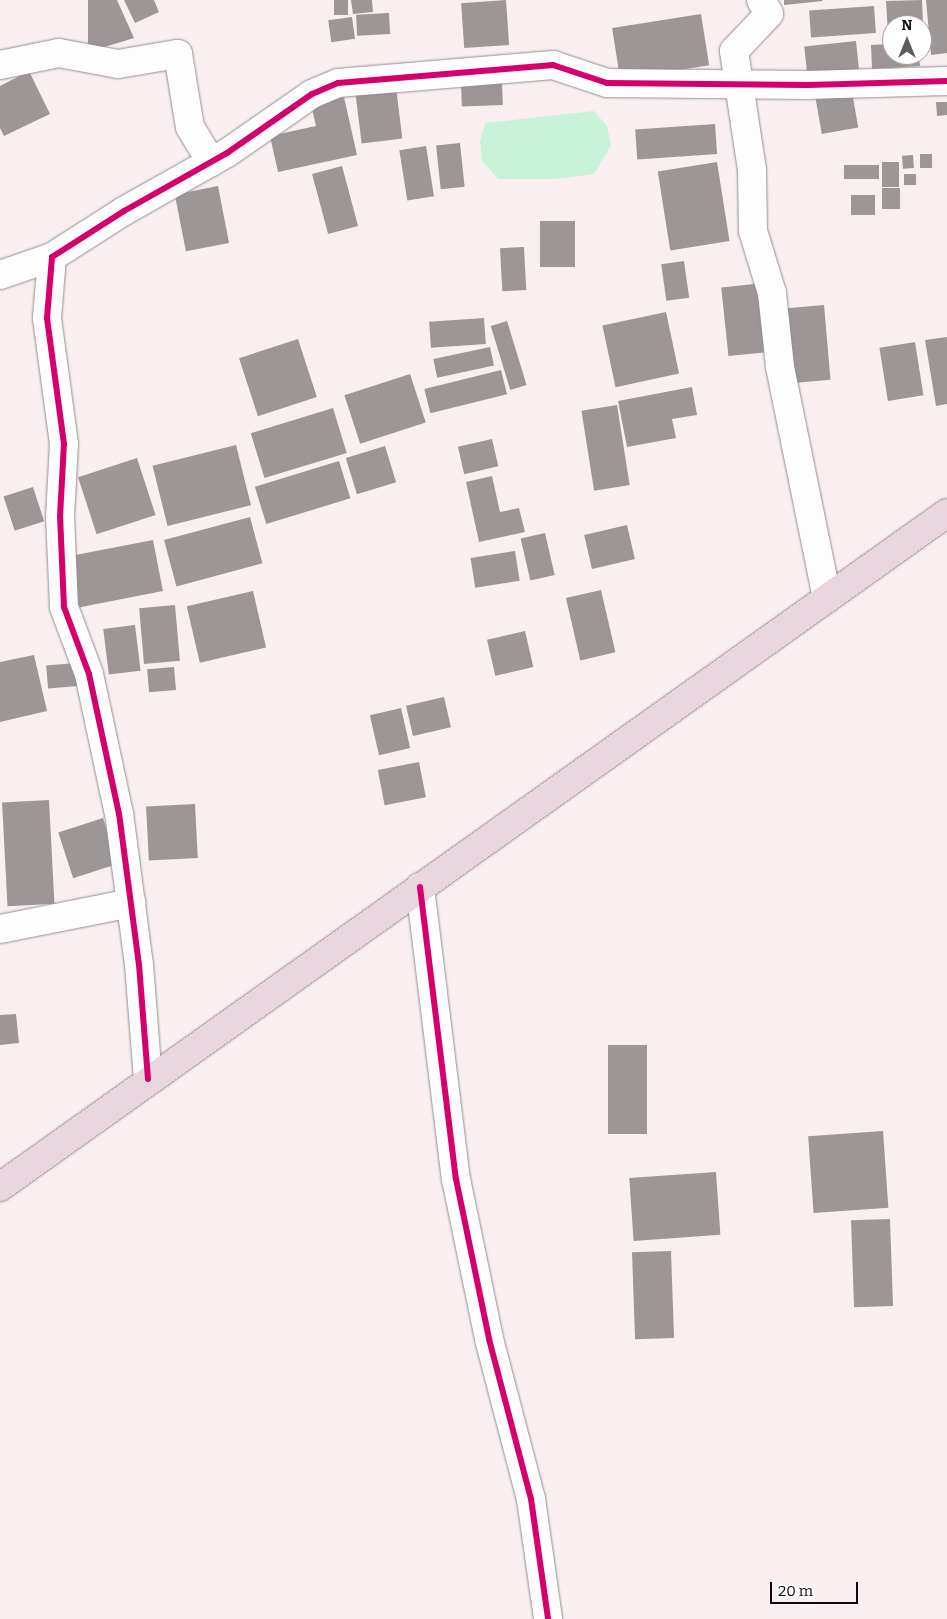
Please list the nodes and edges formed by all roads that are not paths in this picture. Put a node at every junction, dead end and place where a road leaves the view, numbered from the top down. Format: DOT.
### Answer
graph roads {
  1 [pos="761,0"];
  2 [pos="0,65"];
  3 [pos="947,81"];
  4 [pos="739,84"];
  5 [pos="211,162"];
  6 [pos="52,257"];
  7 [pos="0,275"];
  8 [pos="947,513"];
  9 [pos="827,598"];
  10 [pos="420,887"];
  11 [pos="131,903"];
  12 [pos="0,929"];
  13 [pos="148,1079"];
  14 [pos="0,1187"];
  15 [pos="548,1619"];
  1 -- 4 [label="street"];
  2 -- 5 [label="street"];
  3 -- 4 [label="street"];
  4 -- 5 [label="street"];
  4 -- 9 [label="street"];
  5 -- 6 [label="street"];
  6 -- 7 [label="street"];
  6 -- 11 [label="street"];
  8 -- 9 [label="highway"];
  9 -- 10 [label="highway"];
  10 -- 13 [label="highway"];
  10 -- 15 [label="street"];
  11 -- 12 [label="street"];
  11 -- 13 [label="street"];
  13 -- 14 [label="highway"];
}
